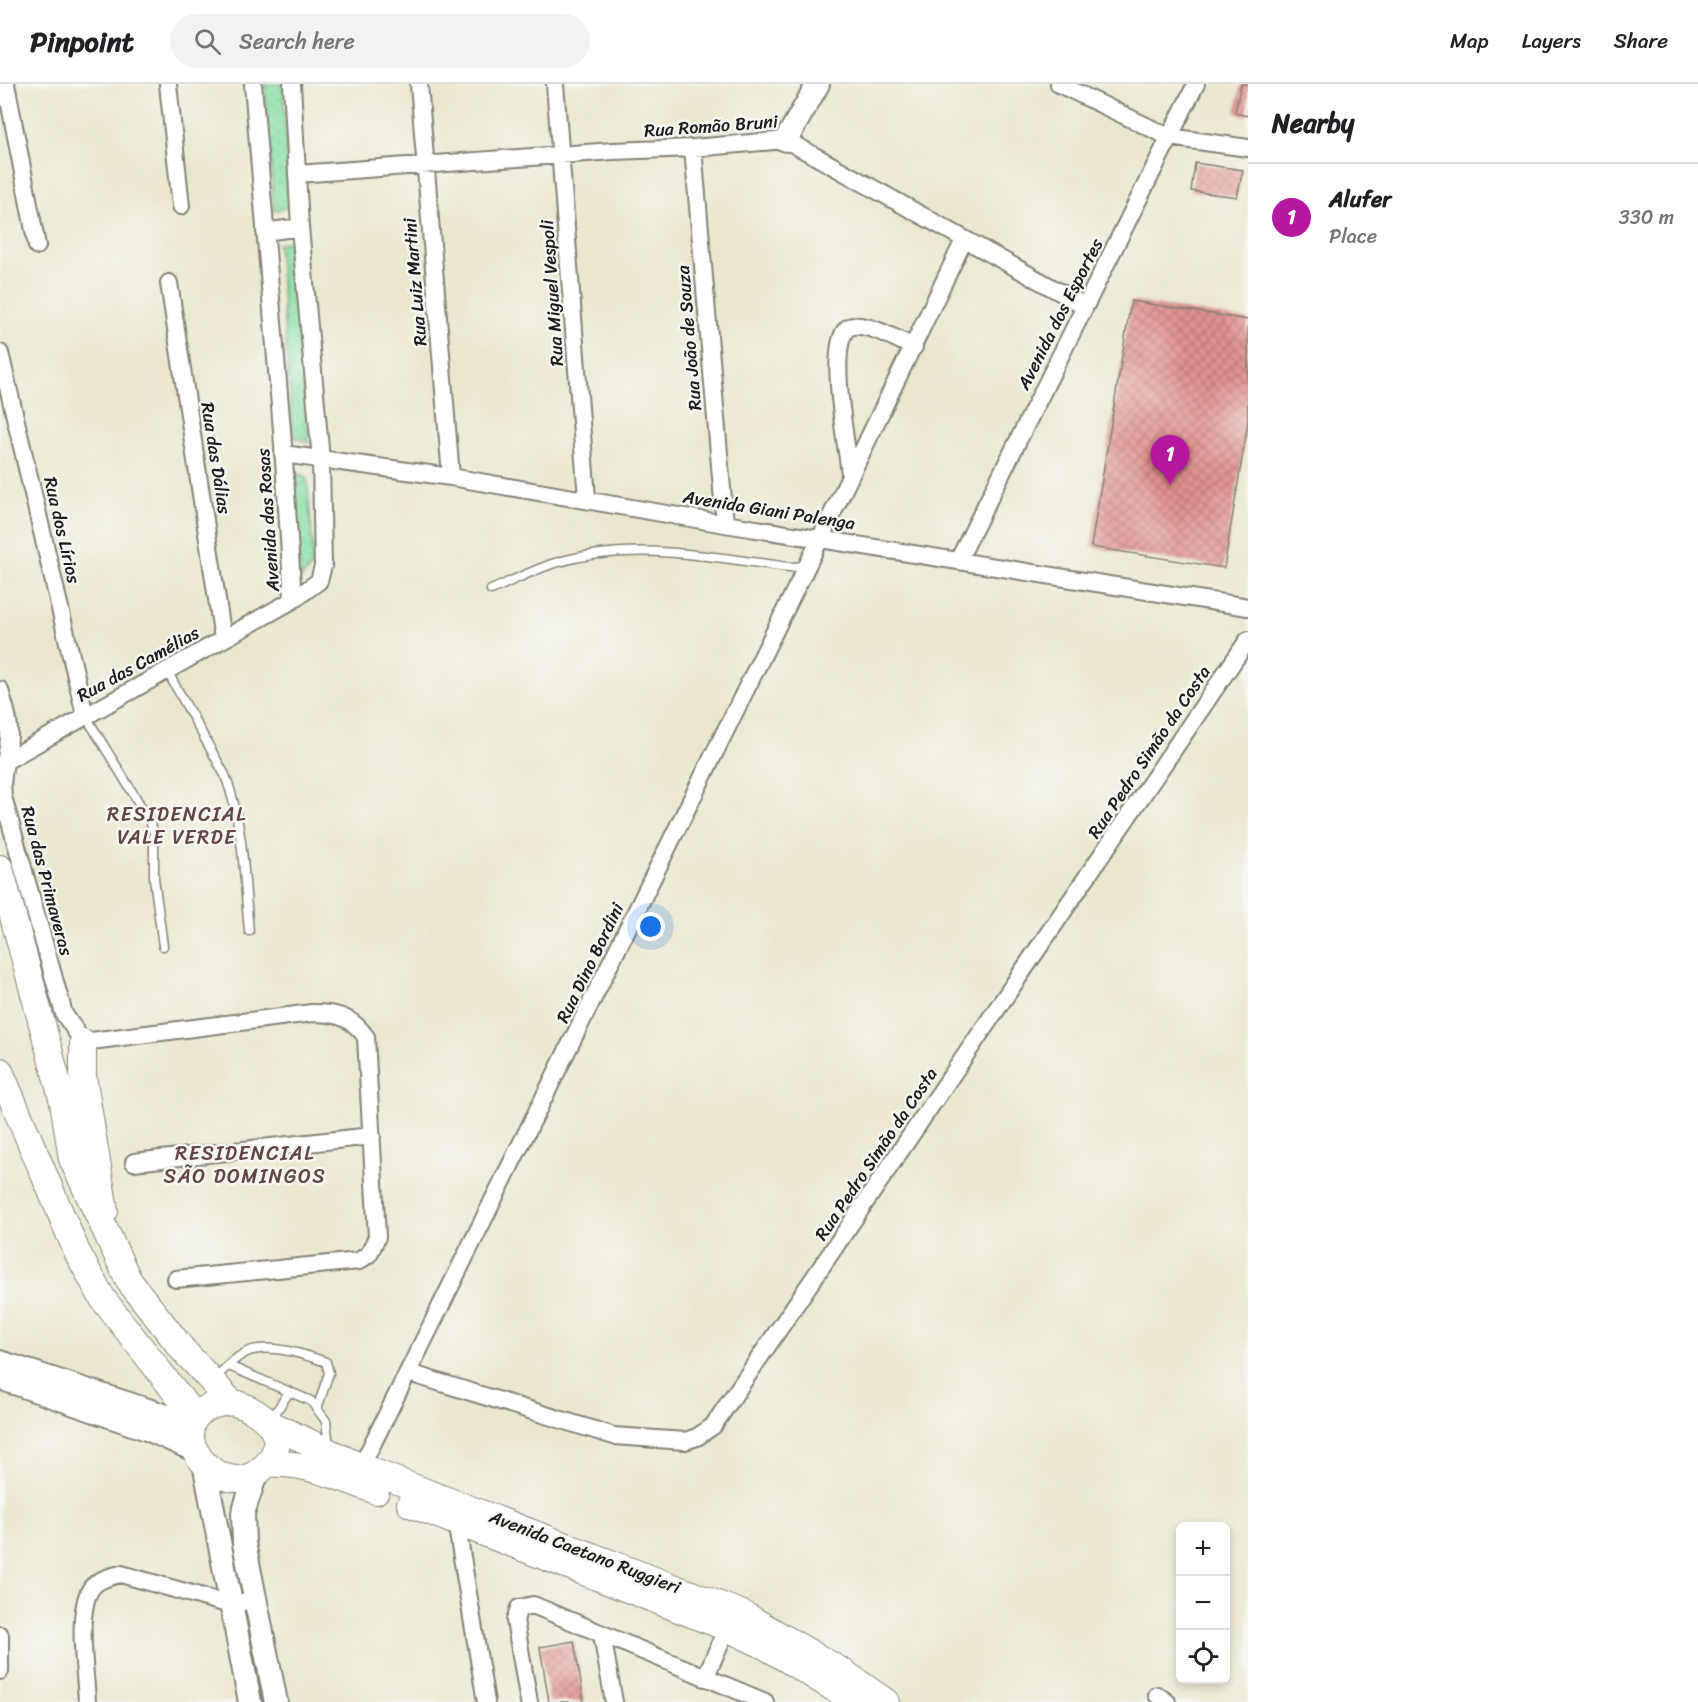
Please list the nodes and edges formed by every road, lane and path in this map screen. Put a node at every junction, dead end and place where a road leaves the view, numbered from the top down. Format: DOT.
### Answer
graph roads {
  1 [pos="6,84"];
  2 [pos="168,84"];
  3 [pos="253,84"];
  4 [pos="292,84"];
  5 [pos="420,84"];
  6 [pos="555,84"];
  7 [pos="818,84"];
  8 [pos="1059,84"];
  9 [pos="1196,84"];
  10 [pos="1170,137"];
  11 [pos="786,140"];
  12 [pos="693,148"];
  13 [pos="1248,148"];
  14 [pos="560,154"];
  15 [pos="425,163"];
  16 [pos="297,174"];
  17 [pos="181,206"];
  18 [pos="300,227"];
  19 [pos="265,232"];
  20 [pos="964,240"];
  21 [pos="37,246"];
  22 [pos="169,283"];
  23 [pos="1085,306"];
  24 [pos="914,347"];
  25 [pos="0,353"];
  26 [pos="283,454"];
  27 [pos="321,460"];
  28 [pos="850,475"];
  29 [pos="451,477"];
  30 [pos="587,499"];
  31 [pos="725,524"];
  32 [pos="821,538"];
  33 [pos="958,561"];
  34 [pos="807,566"];
  35 [pos="491,590"];
  36 [pos="293,600"];
  37 [pos="1248,607"];
  38 [pos="223,639"];
  39 [pos="1248,640"];
  40 [pos="166,669"];
  41 [pos="0,690"];
  42 [pos="85,715"];
  43 [pos="2,763"];
  44 [pos="0,868"];
  45 [pos="249,931"];
  46 [pos="163,946"];
  47 [pos="83,1042"];
  48 [pos="1,1077"];
  49 [pos="372,1136"];
  50 [pos="134,1162"];
  51 [pos="110,1244"];
  52 [pos="176,1279"];
  53 [pos="0,1362"];
  54 [pos="409,1373"];
  55 [pos="220,1374"];
  56 [pos="0,1378"];
  57 [pos="289,1392"];
  58 [pos="231,1402"];
  59 [pos="317,1409"];
  60 [pos="193,1420"];
  61 [pos="271,1423"];
  62 [pos="330,1454"];
  63 [pos="199,1457"];
  64 [pos="361,1467"];
  65 [pos="261,1469"];
  66 [pos="456,1521"];
  67 [pos="255,1599"];
  68 [pos="231,1605"];
  69 [pos="727,1628"];
  70 [pos="0,1635"];
  71 [pos="602,1635"];
  72 [pos="0,1671"];
  73 [pos="705,1678"];
  74 [pos="87,1702"];
  75 [pos="250,1702"];
  76 [pos="276,1702"];
  77 [pos="486,1702"];
  78 [pos="529,1702"];
  79 [pos="614,1702"];
  80 [pos="765,1702"];
  81 [pos="856,1702"];
  82 [pos="886,1702"];
  1 -- 21 [label="street"];
  2 -- 17 [label="street"];
  3 -- 19 [label="street, Avenida das Rosas"];
  4 -- 16 [label="street, Avenida das Rosas"];
  5 -- 15 [label="street, Rua Luiz Martini"];
  6 -- 14 [label="street, Rua Miguel Vespoli"];
  7 -- 11 [label="street"];
  8 -- 10 [label="street"];
  9 -- 10 [label="street, Avenida dos Esportes"];
  10 -- 13 [label="street"];
  10 -- 23 [label="street, Avenida dos Esportes"];
  11 -- 12 [label="street, Rua Romão Bruni"];
  11 -- 20 [label="street, Rua Romão Bruni"];
  12 -- 14 [label="street, Rua Romão Bruni"];
  12 -- 31 [label="street, Rua João de Souza"];
  14 -- 15 [label="street, Rua Romão Bruni"];
  14 -- 30 [label="street, Rua Miguel Vespoli"];
  15 -- 16 [label="street, Rua Romão Bruni"];
  15 -- 29 [label="street, Rua Luiz Martini"];
  16 -- 18 [label="street, Avenida das Rosas"];
  18 -- 19 [label="street"];
  18 -- 27 [label="street, Avenida das Rosas"];
  19 -- 26 [label="street, Avenida das Rosas"];
  20 -- 23 [label="street, Rua Romão Bruni"];
  20 -- 24 [label="street, Rua Dino Bordini"];
  22 -- 38 [label="street, Rua das Dálias"];
  23 -- 33 [label="street, Avenida dos Esportes"];
  24 -- 28 [label="street, Rua Dino Bordini"];
  24 -- 28 [label="street"];
  25 -- 42 [label="street, Rua dos Lírios"];
  26 -- 27 [label="street, Avenida Giani Palenga"];
  26 -- 36 [label="street, Avenida das Rosas"];
  27 -- 29 [label="street, Avenida Giani Palenga"];
  27 -- 36 [label="street, Avenida das Rosas"];
  28 -- 32 [label="street, Rua Dino Bordini"];
  29 -- 30 [label="street, Avenida Giani Palenga"];
  30 -- 31 [label="street, Avenida Giani Palenga"];
  31 -- 32 [label="street, Avenida Giani Palenga"];
  32 -- 33 [label="street, Avenida Giani Palenga"];
  32 -- 34 [label="street, Rua Dino Bordini"];
  33 -- 37 [label="street, Avenida Giani Palenga"];
  34 -- 35 [label="lane"];
  34 -- 54 [label="street, Rua Dino Bordini"];
  36 -- 38 [label="street, Rua das Camélias"];
  38 -- 40 [label="street, Rua das Camélias"];
  39 -- 54 [label="street, Rua Pedro Simão da Costa"];
  40 -- 42 [label="street, Rua das Camélias"];
  40 -- 45 [label="lane"];
  41 -- 43 [label="street, Rua das Primaveras"];
  42 -- 43 [label="street, Rua das Camélias"];
  42 -- 46 [label="lane"];
  43 -- 47 [label="street, Rua das Primaveras"];
  44 -- 51 [label="main road"];
  47 -- 49 [label="street"];
  47 -- 51 [label="main road"];
  48 -- 60 [label="main road"];
  49 -- 50 [label="street"];
  49 -- 52 [label="street"];
  51 -- 55 [label="main road"];
  53 -- 60 [label="street"];
  54 -- 64 [label="street, Rua Dino Bordini"];
  55 -- 57 [label="lane"];
  55 -- 58 [label="main road"];
  55 -- 59 [label="lane"];
  56 -- 63 [label="street"];
  57 -- 59 [label="lane"];
  57 -- 61 [label="lane"];
  58 -- 60 [label="main road"];
  58 -- 61 [label="main road"];
  59 -- 62 [label="lane"];
  60 -- 63 [label="main road"];
  61 -- 62 [label="main road, Avenida Caetano Ruggieri"];
  61 -- 65 [label="main road"];
  62 -- 64 [label="main road, Avenida Caetano Ruggieri"];
  63 -- 65 [label="main road"];
  63 -- 68 [label="street"];
  64 -- 82 [label="main road, Avenida Caetano Ruggieri"];
  65 -- 66 [label="main road, Avenida Caetano Ruggieri"];
  65 -- 67 [label="street"];
  66 -- 69 [label="main road, Avenida Caetano Ruggieri"];
  66 -- 77 [label="street"];
  67 -- 68 [label="street"];
  67 -- 76 [label="street"];
  68 -- 74 [label="street"];
  68 -- 75 [label="street"];
  69 -- 73 [label="street"];
  69 -- 81 [label="main road, Avenida Caetano Ruggieri"];
  70 -- 72 [label="street"];
  71 -- 73 [label="street"];
  71 -- 78 [label="street"];
  71 -- 79 [label="street"];
  73 -- 80 [label="street"];
}
